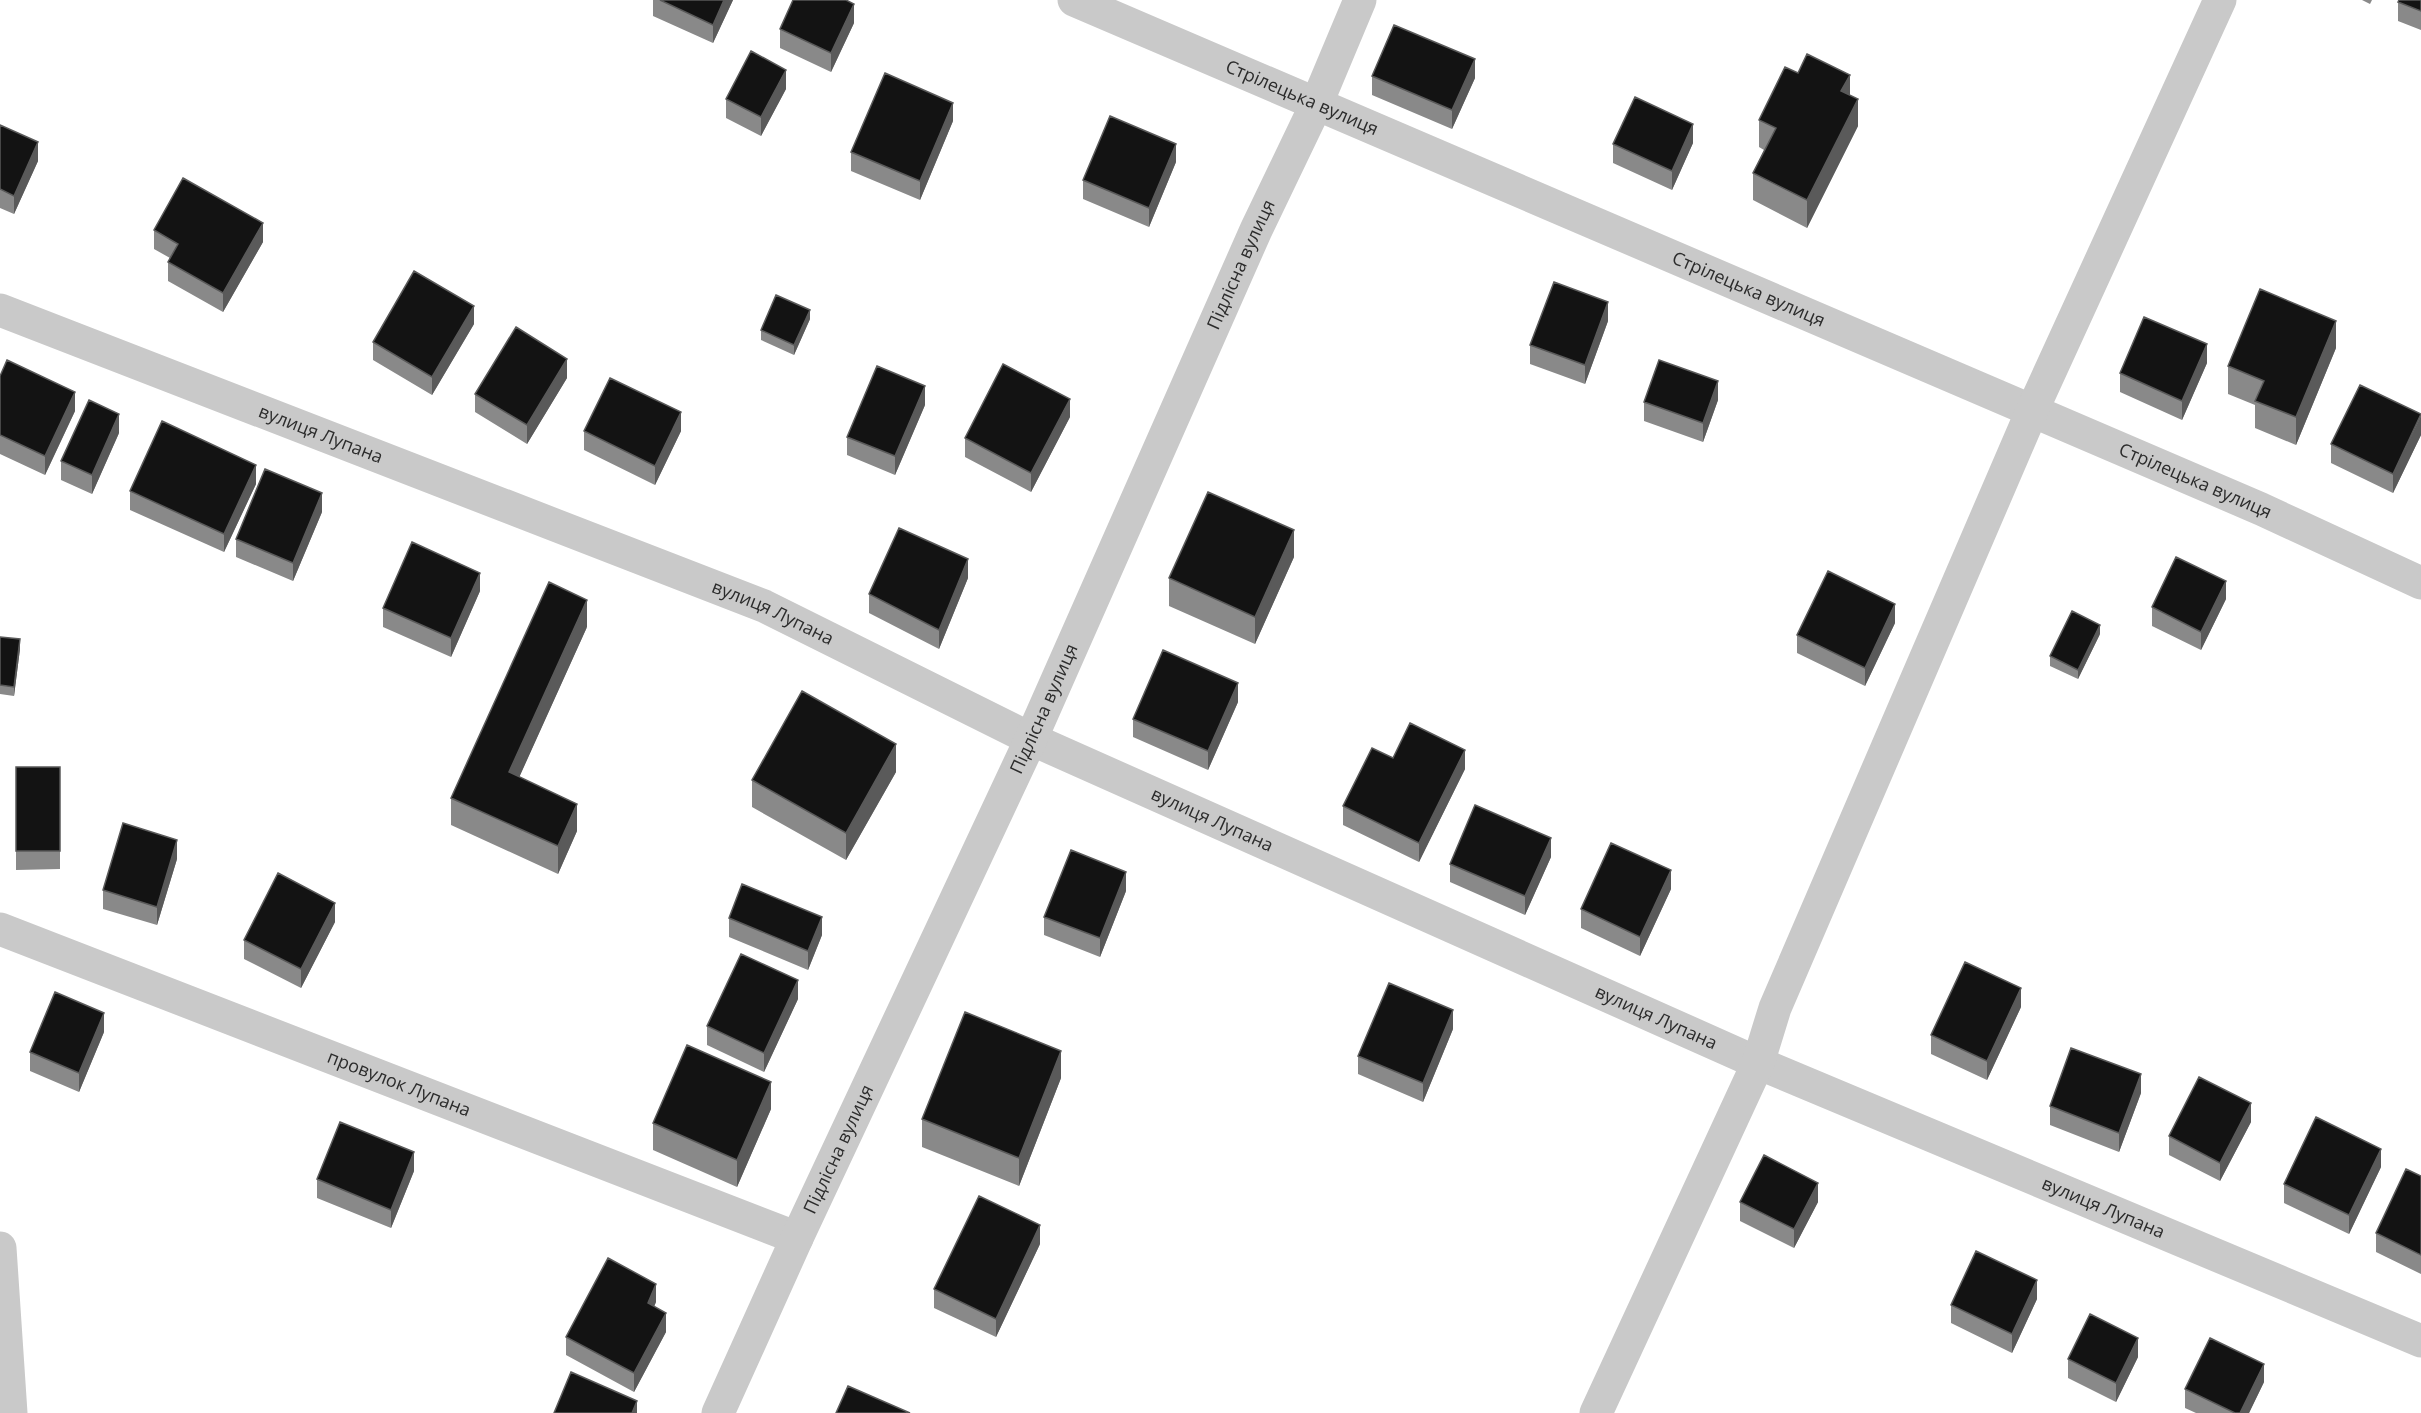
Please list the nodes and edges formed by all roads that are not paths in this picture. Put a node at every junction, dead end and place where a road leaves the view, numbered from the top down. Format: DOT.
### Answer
graph roads {
  1 [pos="1074,0"];
  2 [pos="1360,0"];
  3 [pos="2220,0"];
  4 [pos="1316,105"];
  5 [pos="0,310"];
  6 [pos="2032,411"];
  7 [pos="2421,583"];
  8 [pos="1031,739"];
  9 [pos="0,929"];
  10 [pos="1758,1063"];
  11 [pos="797,1238"];
  12 [pos="0,1248"];
  13 [pos="2421,1341"];
  14 [pos="11,1413"];
  15 [pos="718,1413"];
  16 [pos="1596,1413"];
  1 -- 4 [label="street, Стрілецька вулиця"];
  2 -- 4 [label="street, Підлісна вулиця"];
  3 -- 6 [label="street"];
  4 -- 6 [label="street, Стрілецька вулиця"];
  4 -- 8 [label="street, Підлісна вулиця"];
  5 -- 8 [label="street, вулиця Лупана"];
  6 -- 7 [label="street, Стрілецька вулиця"];
  6 -- 10 [label="street"];
  8 -- 10 [label="street, вулиця Лупана"];
  8 -- 11 [label="street, Підлісна вулиця"];
  9 -- 11 [label="street, провулок Лупана"];
  10 -- 13 [label="street, вулиця Лупана"];
  10 -- 16 [label="street"];
  11 -- 15 [label="street, Підлісна вулиця"];
  12 -- 14 [label="street"];
}
